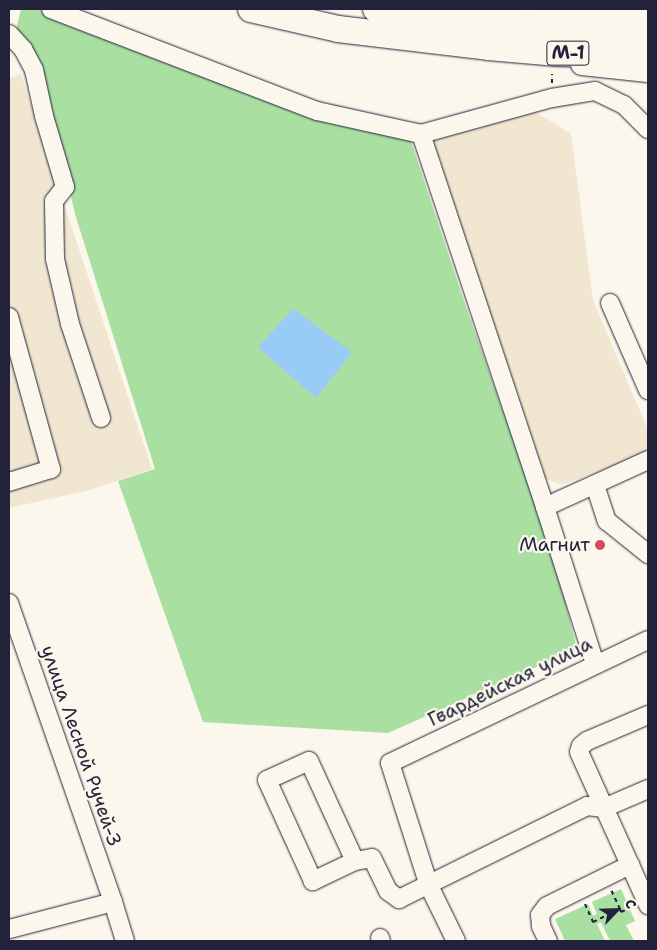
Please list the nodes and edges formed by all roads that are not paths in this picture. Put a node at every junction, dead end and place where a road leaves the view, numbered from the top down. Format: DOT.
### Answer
graph roads {
  1 [pos="51,9"];
  2 [pos="251,9"];
  3 [pos="376,9"];
  4 [pos="420,9"];
  5 [pos="648,10"];
  6 [pos="648,33"];
  7 [pos="9,34"];
  8 [pos="488,47"];
  9 [pos="648,55"];
  10 [pos="648,71"];
  11 [pos="648,129"];
  12 [pos="421,134"];
  13 [pos="610,303"];
  14 [pos="10,323"];
  15 [pos="648,390"];
  16 [pos="101,418"];
  17 [pos="648,460"];
  18 [pos="9,482"];
  19 [pos="595,485"];
  20 [pos="546,507"];
  21 [pos="648,554"];
  22 [pos="9,603"];
  23 [pos="647,643"];
  24 [pos="595,664"];
  25 [pos="648,715"];
  26 [pos="648,789"];
  27 [pos="604,808"];
  28 [pos="356,861"];
  29 [pos="630,864"];
  30 [pos="429,886"];
  31 [pos="113,902"];
  32 [pos="648,905"];
  33 [pos="9,928"];
  34 [pos="125,941"];
  35 [pos="456,941"];
  36 [pos="548,941"];
  1 -- 12 [label="street"];
  2 -- 8 [label="highway, М-1"];
  3 -- 6 [label="highway, М-1"];
  4 -- 5 [label="main road"];
  7 -- 16 [label="street"];
  8 -- 9 [label="highway, М-1"];
  8 -- 10 [label="main road"];
  11 -- 12 [label="street"];
  12 -- 20 [label="street"];
  13 -- 15 [label="street"];
  14 -- 18 [label="street"];
  17 -- 19 [label="street"];
  19 -- 20 [label="street"];
  19 -- 21 [label="street"];
  20 -- 24 [label="street"];
  22 -- 31 [label="street, улица Лесной Ручей-3"];
  23 -- 24 [label="street, Гвардейская улица"];
  24 -- 30 [label="street, Гвардейская улица"];
  25 -- 27 [label="street"];
  26 -- 27 [label="street"];
  27 -- 29 [label="street"];
  27 -- 30 [label="street"];
  28 -- 28 [label="street"];
  28 -- 30 [label="street"];
  29 -- 32 [label="street"];
  29 -- 36 [label="street"];
  30 -- 35 [label="street"];
  31 -- 33 [label="street"];
  31 -- 34 [label="street, улица Лесной Ручей-3"];
}
